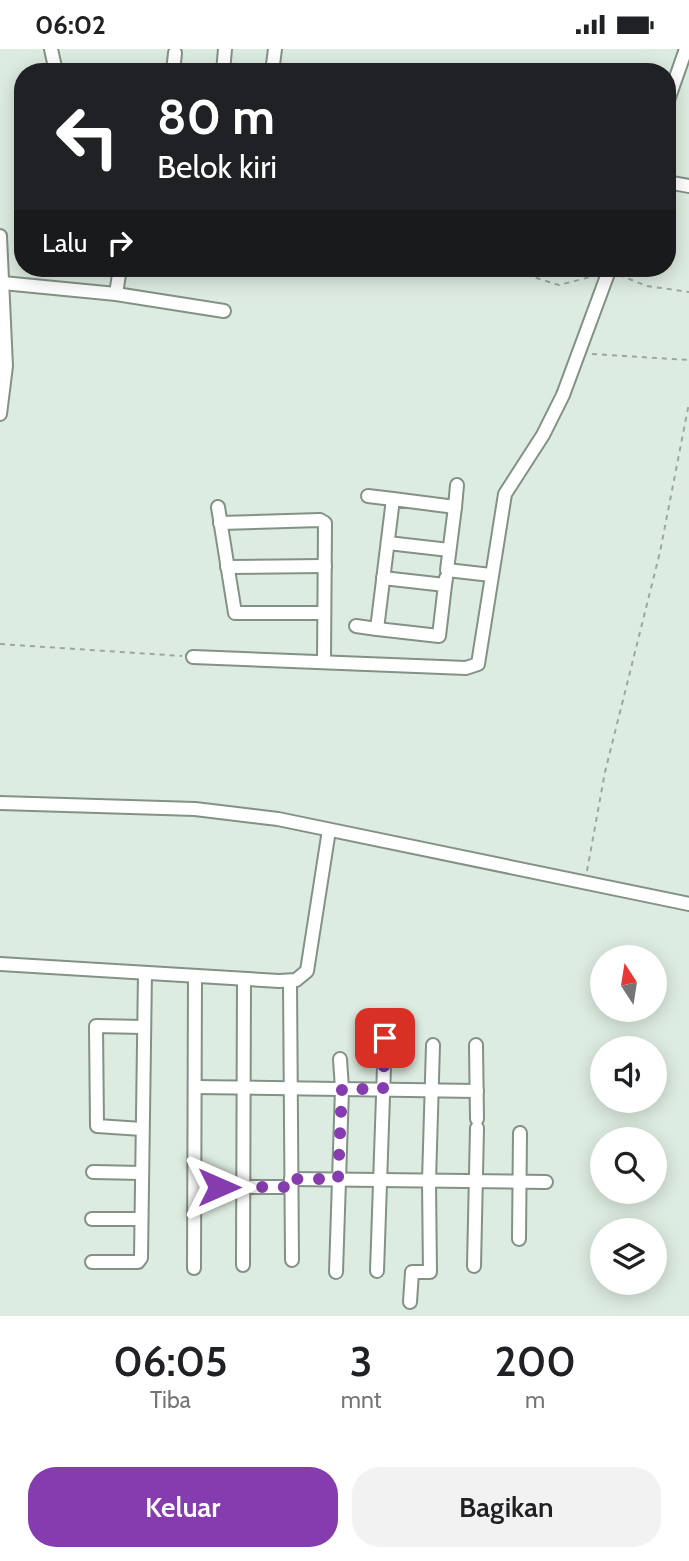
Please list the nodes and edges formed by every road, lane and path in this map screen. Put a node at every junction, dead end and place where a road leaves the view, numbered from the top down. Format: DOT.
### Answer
graph roads {
  1 [pos="686,49"];
  2 [pos="175,53"];
  3 [pos="174,63"];
  4 [pos="676,77"];
  5 [pos="0,236"];
  6 [pos="119,277"];
  7 [pos="534,277"];
  8 [pos="591,277"];
  9 [pos="607,277"];
  10 [pos="627,277"];
  11 [pos="3,283"];
  12 [pos="689,292"];
  13 [pos="116,294"];
  14 [pos="224,311"];
  15 [pos="580,353"];
  16 [pos="689,360"];
  17 [pos="689,403"];
  18 [pos="0,414"];
  19 [pos="457,485"];
  20 [pos="368,496"];
  21 [pos="393,499"];
  22 [pos="218,507"];
  23 [pos="454,507"];
  24 [pos="220,523"];
  25 [pos="388,543"];
  26 [pos="449,550"];
  27 [pos="325,566"];
  28 [pos="227,567"];
  29 [pos="447,570"];
  30 [pos="491,575"];
  31 [pos="383,578"];
  32 [pos="445,585"];
  33 [pos="324,613"];
  34 [pos="356,626"];
  35 [pos="377,629"];
  36 [pos="439,636"];
  37 [pos="0,645"];
  38 [pos="437,651"];
  39 [pos="193,657"];
  40 [pos="324,660"];
  41 [pos="0,803"];
  42 [pos="329,830"];
  43 [pos="585,882"];
  44 [pos="689,904"];
  45 [pos="0,964"];
  46 [pos="195,976"];
  47 [pos="144,977"];
  48 [pos="96,978"];
  49 [pos="244,979"];
  50 [pos="290,981"];
  51 [pos="144,1027"];
  52 [pos="385,1038"];
  53 [pos="433,1045"];
  54 [pos="476,1045"];
  55 [pos="340,1059"];
  56 [pos="195,1087"];
  57 [pos="243,1088"];
  58 [pos="290,1089"];
  59 [pos="342,1089"];
  60 [pos="383,1089"];
  61 [pos="432,1090"];
  62 [pos="477,1091"];
  63 [pos="142,1129"];
  64 [pos="520,1133"];
  65 [pos="93,1172"];
  66 [pos="142,1173"];
  67 [pos="338,1179"];
  68 [pos="379,1180"];
  69 [pos="429,1181"];
  70 [pos="475,1181"];
  71 [pos="519,1182"];
  72 [pos="546,1182"];
  73 [pos="291,1183"];
  74 [pos="195,1187"];
  75 [pos="243,1188"];
  76 [pos="92,1219"];
  77 [pos="141,1219"];
  78 [pos="519,1239"];
  79 [pos="292,1260"];
  80 [pos="92,1262"];
  81 [pos="243,1265"];
  82 [pos="474,1266"];
  83 [pos="194,1268"];
  84 [pos="377,1271"];
  85 [pos="336,1272"];
  86 [pos="410,1303"];
  1 -- 4 [label="street"];
  2 -- 3 [label="street"];
  5 -- 11 [label="street"];
  6 -- 13 [label="street"];
  7 -- 8 [label="path"];
  9 -- 15 [label="street"];
  10 -- 12 [label="path"];
  11 -- 13 [label="street"];
  11 -- 18 [label="street"];
  13 -- 14 [label="street"];
  15 -- 16 [label="path"];
  15 -- 30 [label="street"];
  17 -- 43 [label="path"];
  19 -- 23 [label="street"];
  20 -- 21 [label="street"];
  21 -- 23 [label="street"];
  21 -- 25 [label="street"];
  22 -- 24 [label="street"];
  23 -- 26 [label="street"];
  24 -- 27 [label="street"];
  24 -- 28 [label="street"];
  25 -- 26 [label="street"];
  25 -- 31 [label="street"];
  26 -- 29 [label="street"];
  27 -- 28 [label="street"];
  27 -- 33 [label="street"];
  28 -- 33 [label="street"];
  29 -- 30 [label="street"];
  29 -- 32 [label="street"];
  30 -- 40 [label="street"];
  31 -- 32 [label="street"];
  31 -- 35 [label="street"];
  32 -- 36 [label="street"];
  33 -- 40 [label="street"];
  34 -- 35 [label="street"];
  35 -- 36 [label="street"];
  36 -- 38 [label="street"];
  37 -- 39 [label="path"];
  39 -- 40 [label="street"];
  41 -- 42 [label="street"];
  42 -- 43 [label="street"];
  42 -- 50 [label="street"];
  43 -- 44 [label="street"];
  45 -- 47 [label="street"];
  46 -- 47 [label="street"];
  46 -- 49 [label="street"];
  46 -- 56 [label="street"];
  47 -- 48 [label="street"];
  47 -- 51 [label="street"];
  49 -- 50 [label="street"];
  49 -- 57 [label="street"];
  50 -- 58 [label="street"];
  51 -- 63 [label="street"];
  51 -- 63 [label="street"];
  52 -- 60 [label="street"];
  53 -- 61 [label="street"];
  54 -- 62 [label="street"];
  55 -- 59 [label="street"];
  56 -- 57 [label="street"];
  56 -- 74 [label="street"];
  57 -- 58 [label="street"];
  57 -- 75 [label="street"];
  58 -- 59 [label="street"];
  58 -- 73 [label="street"];
  59 -- 60 [label="street"];
  59 -- 67 [label="street"];
  60 -- 61 [label="street"];
  60 -- 68 [label="street"];
  61 -- 62 [label="street"];
  61 -- 69 [label="street"];
  62 -- 70 [label="street"];
  63 -- 66 [label="street"];
  64 -- 71 [label="street"];
  65 -- 66 [label="street"];
  66 -- 77 [label="street"];
  67 -- 68 [label="street"];
  67 -- 73 [label="street"];
  67 -- 85 [label="street"];
  68 -- 69 [label="street"];
  68 -- 84 [label="street"];
  69 -- 70 [label="street"];
  69 -- 86 [label="street"];
  70 -- 71 [label="street"];
  70 -- 82 [label="street"];
  71 -- 72 [label="street"];
  71 -- 78 [label="street"];
  73 -- 75 [label="street"];
  73 -- 79 [label="street"];
  74 -- 75 [label="street"];
  74 -- 83 [label="street"];
  75 -- 81 [label="street"];
  76 -- 77 [label="street"];
  77 -- 80 [label="street"];
}
